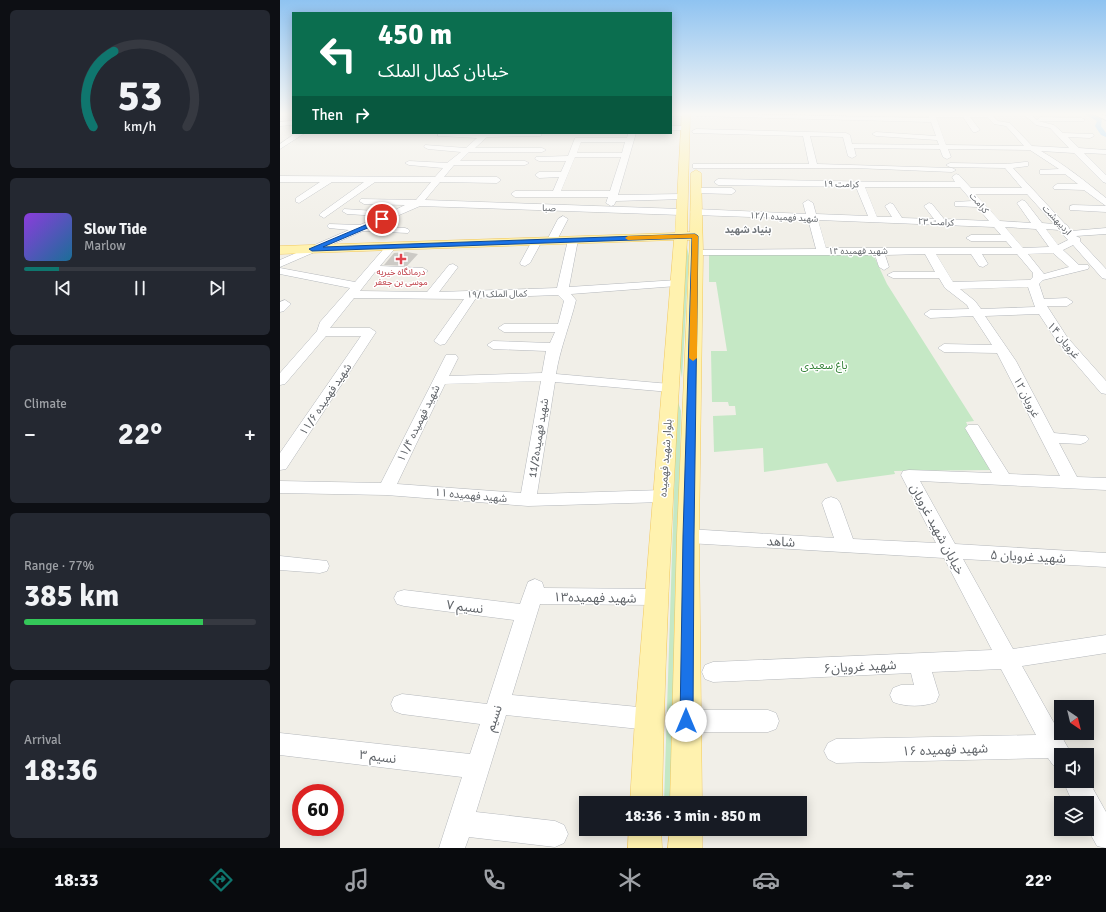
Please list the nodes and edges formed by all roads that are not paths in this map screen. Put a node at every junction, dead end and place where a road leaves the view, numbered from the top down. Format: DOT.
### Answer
graph roads {
  1 [pos="465,153"];
  2 [pos="572,153"];
  3 [pos="687,153"];
  4 [pos="693,153"];
  5 [pos="811,153"];
  6 [pos="851,153"];
  7 [pos="946,153"];
  8 [pos="1039,153"];
  9 [pos="1079,153"];
  10 [pos="625,155"];
  11 [pos="570,157"];
  12 [pos="1083,157"];
  13 [pos="1106,158"];
  14 [pos="539,160"];
  15 [pos="409,163"];
  16 [pos="525,163"];
  17 [pos="1025,164"];
  18 [pos="451,165"];
  19 [pos="696,166"];
  20 [pos="814,166"];
  21 [pos="829,166"];
  22 [pos="855,166"];
  23 [pos="1007,166"];
  24 [pos="1093,168"];
  25 [pos="1106,169"];
  26 [pos="952,170"];
  27 [pos="1068,171"];
  28 [pos="1043,172"];
  29 [pos="539,174"];
  30 [pos="564,174"];
  31 [pos="970,175"];
  32 [pos="1001,176"];
  33 [pos="1016,176"];
  34 [pos="280,178"];
  35 [pos="295,179"];
  36 [pos="330,180"];
  37 [pos="372,180"];
  38 [pos="438,180"];
  39 [pos="497,180"];
  40 [pos="1106,180"];
  41 [pos="718,182"];
  42 [pos="833,184"];
  43 [pos="859,184"];
  44 [pos="884,185"];
  45 [pos="919,185"];
  46 [pos="793,187"];
  47 [pos="1057,187"];
  48 [pos="1088,187"];
  49 [pos="280,188"];
  50 [pos="966,188"];
  51 [pos="769,190"];
  52 [pos="753,191"];
  53 [pos="807,191"];
  54 [pos="1030,191"];
  55 [pos="484,194"];
  56 [pos="515,194"];
  57 [pos="544,194"];
  58 [pos="556,194"];
  59 [pos="1067,195"];
  60 [pos="1098,195"];
  61 [pos="613,196"];
  62 [pos="299,200"];
  63 [pos="364,201"];
  64 [pos="808,202"];
  65 [pos="418,203"];
  66 [pos="1022,203"];
  67 [pos="1106,203"];
  68 [pos="958,204"];
  69 [pos="979,204"];
  70 [pos="476,205"];
  71 [pos="534,207"];
  72 [pos="1073,208"];
  73 [pos="1106,209"];
  74 [pos="604,210"];
  75 [pos="346,211"];
  76 [pos="324,215"];
  77 [pos="394,215"];
  78 [pos="813,218"];
  79 [pos="563,219"];
  80 [pos="595,220"];
  81 [pos="625,220"];
  82 [pos="874,220"];
  83 [pos="899,221"];
  84 [pos="942,223"];
  85 [pos="688,225"];
  86 [pos="997,225"];
  87 [pos="332,226"];
  88 [pos="1039,226"];
  89 [pos="359,228"];
  90 [pos="405,231"];
  91 [pos="1106,231"];
  92 [pos="1070,234"];
  93 [pos="635,238"];
  94 [pos="971,238"];
  95 [pos="1008,238"];
  96 [pos="552,240"];
  97 [pos="573,240"];
  98 [pos="537,241"];
  99 [pos="392,246"];
  100 [pos="312,249"];
  101 [pos="280,250"];
  102 [pos="928,250"];
  103 [pos="1056,250"];
  104 [pos="822,251"];
  105 [pos="879,251"];
  106 [pos="974,251"];
  107 [pos="1020,251"];
  108 [pos="525,263"];
  109 [pos="280,264"];
  110 [pos="983,264"];
  111 [pos="1100,265"];
  112 [pos="453,267"];
  113 [pos="884,267"];
  114 [pos="372,269"];
  115 [pos="1077,269"];
  116 [pos="280,271"];
  117 [pos="423,272"];
  118 [pos="893,275"];
  119 [pos="943,276"];
  120 [pos="1106,276"];
  121 [pos="1036,281"];
  122 [pos="677,283"];
  123 [pos="950,286"];
  124 [pos="355,290"];
  125 [pos="562,292"];
  126 [pos="431,295"];
  127 [pos="473,295"];
  128 [pos="1067,302"];
  129 [pos="1040,307"];
  130 [pos="977,313"];
  131 [pos="930,314"];
  132 [pos="504,328"];
  133 [pos="562,328"];
  134 [pos="323,332"];
  135 [pos="440,341"];
  136 [pos="493,345"];
  137 [pos="554,347"];
  138 [pos="944,348"];
  139 [pos="1001,349"];
  140 [pos="451,358"];
  141 [pos="548,377"];
  142 [pos="440,380"];
  143 [pos="280,381"];
  144 [pos="670,388"];
  145 [pos="693,388"];
  146 [pos="1106,390"];
  147 [pos="973,428"];
  148 [pos="1047,437"];
  149 [pos="1081,439"];
  150 [pos="280,465"];
  151 [pos="1004,479"];
  152 [pos="1072,483"];
  153 [pos="1106,484"];
  154 [pos="280,487"];
  155 [pos="386,489"];
  156 [pos="662,496"];
  157 [pos="528,500"];
  158 [pos="831,503"];
  159 [pos="688,536"];
  160 [pos="846,545"];
  161 [pos="873,547"];
  162 [pos="950,551"];
  163 [pos="1106,560"];
  164 [pos="280,563"];
  165 [pos="320,566"];
  166 [pos="404,598"];
  167 [pos="657,598"];
  168 [pos="531,599"];
  169 [pos="1106,644"];
  170 [pos="1007,659"];
  171 [pos="919,663"];
  172 [pos="713,672"];
  173 [pos="901,696"];
  174 [pos="402,704"];
  175 [pos="496,709"];
  176 [pos="649,720"];
  177 [pos="686,721"];
  178 [pos="768,722"];
  179 [pos="280,744"];
  180 [pos="1056,748"];
  181 [pos="1054,751"];
  182 [pos="836,752"];
  183 [pos="477,767"];
  184 [pos="646,796"];
  185 [pos="686,796"];
  186 [pos="1094,816"];
  187 [pos="460,823"];
  188 [pos="555,834"];
  189 [pos="645,836"];
  190 [pos="686,836"];
  191 [pos="1106,837"];
  192 [pos="452,848"];
  193 [pos="645,848"];
  194 [pos="686,848"];
  1 -- 18 [label="street"];
  2 -- 11 [label="street"];
  3 -- 85 [label="main road, بلوار شهید فهمیده"];
  4 -- 19 [label="main road, بلوار شهید فهمیده"];
  5 -- 20 [label="street"];
  6 -- 22 [label="street"];
  7 -- 26 [label="street, کرامت"];
  8 -- 27 [label="street"];
  9 -- 12 [label="street"];
  10 -- 11 [label="street"];
  10 -- 61 [label="street"];
  11 -- 14 [label="street"];
  11 -- 30 [label="street"];
  12 -- 13 [label="street"];
  12 -- 24 [label="street"];
  15 -- 18 [label="street"];
  16 -- 18 [label="street"];
  17 -- 23 [label="street"];
  18 -- 38 [label="street"];
  19 -- 20 [label="street"];
  19 -- 85 [label="main road, بلوار شهید فهمیده"];
  20 -- 21 [label="street"];
  21 -- 22 [label="street"];
  21 -- 42 [label="street"];
  22 -- 26 [label="street"];
  23 -- 26 [label="street"];
  23 -- 33 [label="street, اردیبهشت"];
  24 -- 25 [label="street"];
  24 -- 40 [label="street"];
  26 -- 31 [label="street"];
  26 -- 50 [label="street, کرامت"];
  27 -- 28 [label="street"];
  27 -- 48 [label="street"];
  29 -- 30 [label="street"];
  30 -- 58 [label="street"];
  32 -- 33 [label="street"];
  33 -- 54 [label="street, اردیبهشت"];
  34 -- 35 [label="street"];
  35 -- 36 [label="street"];
  35 -- 49 [label="street"];
  36 -- 37 [label="street"];
  36 -- 62 [label="street"];
  37 -- 38 [label="street"];
  37 -- 76 [label="street"];
  38 -- 39 [label="street"];
  38 -- 65 [label="street"];
  41 -- 46 [label="street, کرامت ۱۹"];
  42 -- 43 [label="street, کرامت ۱۹"];
  42 -- 46 [label="street, کرامت ۱۹"];
  43 -- 44 [label="street, کرامت ۱۹"];
  43 -- 82 [label="street"];
  44 -- 45 [label="street, کرامت ۱۹"];
  44 -- 83 [label="street"];
  45 -- 50 [label="street, کرامت ۱۹"];
  45 -- 84 [label="street"];
  46 -- 51 [label="street"];
  46 -- 53 [label="street"];
  47 -- 48 [label="street"];
  48 -- 60 [label="street"];
  50 -- 54 [label="street, کرامت ۱۹"];
  50 -- 69 [label="street, کرامت"];
  52 -- 85 [label="street"];
  54 -- 92 [label="street, اردیبهشت"];
  55 -- 70 [label="street"];
  56 -- 57 [label="street"];
  57 -- 58 [label="street"];
  57 -- 71 [label="street"];
  58 -- 61 [label="street"];
  59 -- 60 [label="street"];
  60 -- 67 [label="street"];
  61 -- 74 [label="street"];
  61 -- 85 [label="street"];
  63 -- 65 [label="street, صبا"];
  64 -- 78 [label="street"];
  65 -- 70 [label="street, صبا"];
  65 -- 77 [label="street"];
  66 -- 88 [label="street"];
  68 -- 69 [label="street"];
  69 -- 86 [label="street, کرامت"];
  70 -- 71 [label="street, صبا"];
  71 -- 74 [label="street, صبا"];
  72 -- 73 [label="street"];
  74 -- 80 [label="street"];
  74 -- 85 [label="street, صبا"];
  75 -- 77 [label="street"];
  77 -- 89 [label="street"];
  78 -- 82 [label="street, شهید فهمیده ۱۲/۱"];
  78 -- 85 [label="street, شهید فهمیده ۱۲/۱"];
  78 -- 104 [label="street"];
  79 -- 96 [label="street"];
  81 -- 85 [label="street"];
  82 -- 83 [label="street, کرامت ۲۳"];
  83 -- 84 [label="street, کرامت ۲۳"];
  84 -- 86 [label="street, کرامت ۲۳"];
  85 -- 93 [label="main road"];
  85 -- 93 [label="main road"];
  85 -- 104 [label="street, شهید فهمیده ۱۴"];
  85 -- 122 [label="main road, بلوار شهید فهمیده"];
  85 -- 145 [label="main road, بلوار شهید فهمیده"];
  86 -- 88 [label="street, کرامت ۲۳"];
  86 -- 95 [label="street, کرامت"];
  87 -- 89 [label="street"];
  88 -- 92 [label="street, کرامت ۲۳"];
  88 -- 103 [label="street"];
  89 -- 90 [label="street"];
  89 -- 100 [label="street"];
  91 -- 92 [label="street, کرامت ۲۳"];
  92 -- 103 [label="street"];
  92 -- 111 [label="street, اردیبهشت"];
  93 -- 97 [label="main road"];
  94 -- 95 [label="street"];
  95 -- 107 [label="street, کرامت"];
  96 -- 97 [label="main road"];
  96 -- 98 [label="main road"];
  97 -- 125 [label="street"];
  98 -- 99 [label="main road"];
  98 -- 108 [label="street"];
  99 -- 100 [label="main road"];
  99 -- 114 [label="street"];
  100 -- 101 [label="main road"];
  100 -- 109 [label="street"];
  102 -- 105 [label="street, شهید فهمیده ۱۴"];
  102 -- 106 [label="street, شهید فهمیده ۱۴"];
  102 -- 119 [label="street, غرویان ۱۲"];
  103 -- 107 [label="street, شهید فهمیده ۱۴"];
  103 -- 115 [label="street"];
  104 -- 105 [label="street, شهید فهمیده ۱۴"];
  105 -- 113 [label="street"];
  106 -- 107 [label="street, شهید فهمیده ۱۴"];
  106 -- 110 [label="street"];
  107 -- 121 [label="street, کرامت"];
  111 -- 115 [label="street"];
  111 -- 120 [label="street, اردیبهشت"];
  112 -- 126 [label="street"];
  114 -- 117 [label="street"];
  114 -- 124 [label="street"];
  115 -- 121 [label="street"];
  116 -- 124 [label="street, کمال الملک۱۹/۱"];
  118 -- 119 [label="street"];
  119 -- 123 [label="street, غرویان ۱۲"];
  121 -- 123 [label="street"];
  121 -- 129 [label="street, غرویان ۱۴"];
  122 -- 125 [label="street, کمال الملک۱۹/۱"];
  122 -- 144 [label="main road, بلوار شهید فهمیده"];
  123 -- 130 [label="street, غرویان ۱۲"];
  124 -- 126 [label="street, کمال الملک۱۹/۱"];
  124 -- 134 [label="street"];
  125 -- 127 [label="street, کمال الملک۱۹/۱"];
  125 -- 133 [label="street, شهید فهمیده11/2"];
  126 -- 127 [label="street, کمال الملک۱۹/۱"];
  127 -- 135 [label="street"];
  128 -- 129 [label="street"];
  129 -- 130 [label="street"];
  129 -- 146 [label="street, غرویان ۱۴"];
  130 -- 131 [label="street"];
  130 -- 139 [label="street, غرویان ۱۲"];
  132 -- 133 [label="street"];
  133 -- 137 [label="street, شهید فهمیده11/2"];
  134 -- 143 [label="street"];
  134 -- 150 [label="street, شهید فهمیده ۱۱/۶"];
  136 -- 137 [label="street"];
  137 -- 141 [label="street, شهید فهمیده11/2"];
  138 -- 139 [label="street"];
  139 -- 148 [label="street, غرویان ۱۲"];
  140 -- 142 [label="street, شهید فهمیده ۱۱/۴"];
  141 -- 142 [label="street"];
  141 -- 144 [label="street"];
  141 -- 157 [label="street, شهید فهمیده11/2"];
  142 -- 155 [label="street, شهید فهمیده ۱۱/۴"];
  144 -- 145 [label="main road"];
  144 -- 156 [label="main road, بلوار شهید فهمیده"];
  145 -- 159 [label="main road, بلوار شهید فهمیده"];
  147 -- 151 [label="street"];
  148 -- 149 [label="street"];
  148 -- 152 [label="street, غرویان ۱۲"];
  151 -- 152 [label="street, خیابان شهید غرویان"];
  151 -- 162 [label="street, خیابان شهید غرویان"];
  152 -- 153 [label="street, خیابان شهید غرویان"];
  154 -- 155 [label="street, شهید فهمیده ۱۱"];
  155 -- 157 [label="street, شهید فهمیده ۱۱"];
  156 -- 157 [label="street, شهید فهمیده ۱۱"];
  156 -- 167 [label="main road, بلوار شهید فهمیده"];
  158 -- 160 [label="street"];
  159 -- 160 [label="street, شاهد"];
  159 -- 177 [label="main road, بلوار شهید فهمیده"];
  160 -- 161 [label="street, شاهد"];
  161 -- 162 [label="street, شهید غرویان ۵"];
  162 -- 163 [label="street, شهید غرویان ۵"];
  162 -- 170 [label="street, خیابان شهید غرویان"];
  164 -- 165 [label="street"];
  166 -- 168 [label="street, نسیم ۷"];
  167 -- 168 [label="street, شهید فهمیده۱۳"];
  167 -- 176 [label="main road, بلوار شهید فهمیده"];
  168 -- 175 [label="street, نسیم"];
  169 -- 170 [label="street, شهید غرویان۶"];
  170 -- 171 [label="street, شهید غرویان۶"];
  170 -- 180 [label="street, خیابان شهید غرویان"];
  171 -- 172 [label="street, شهید غرویان۶"];
  171 -- 173 [label="street"];
  174 -- 175 [label="street"];
  175 -- 176 [label="street"];
  175 -- 183 [label="street, نسیم"];
  176 -- 184 [label="main road, بلوار شهید فهمیده"];
  177 -- 178 [label="street"];
  177 -- 185 [label="main road, بلوار شهید فهمیده"];
  179 -- 183 [label="street, نسیم ۳"];
  181 -- 182 [label="street, شهید فهمیده ۱۶"];
  183 -- 187 [label="street, نسیم"];
  186 -- 191 [label="street"];
  187 -- 188 [label="street"];
  187 -- 192 [label="street, نسیم"];
  189 -- 193 [label="main road"];
  190 -- 194 [label="main road"];
}
